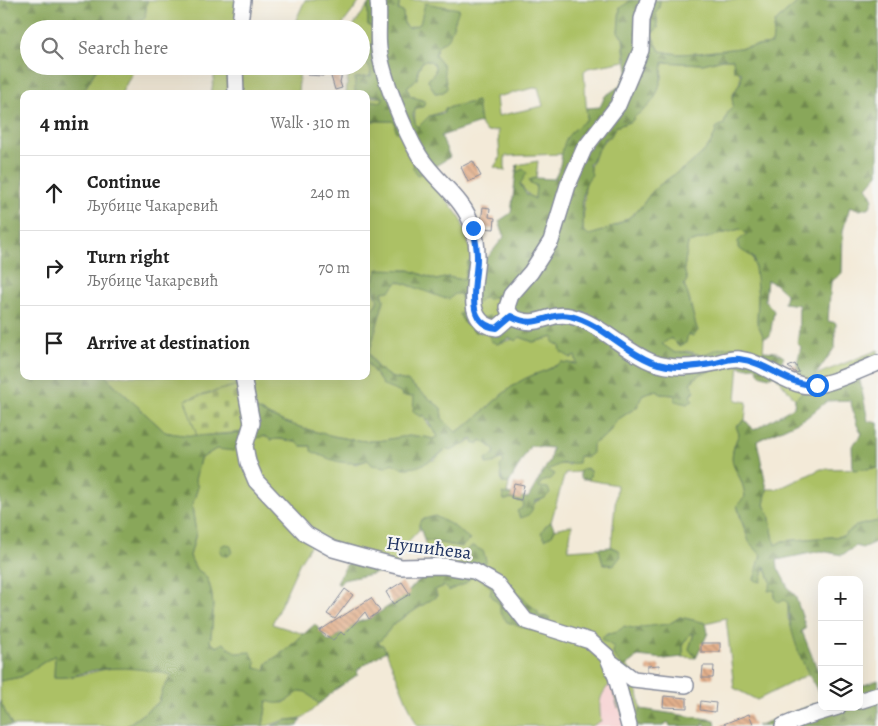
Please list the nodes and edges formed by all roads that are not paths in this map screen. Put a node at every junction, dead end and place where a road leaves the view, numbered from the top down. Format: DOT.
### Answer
graph roads {
  1 [pos="243,0"];
  2 [pos="378,0"];
  3 [pos="648,0"];
  4 [pos="240,20"];
  5 [pos="235,75"];
  6 [pos="236,90"];
  7 [pos="511,316"];
  8 [pos="878,363"];
  9 [pos="244,380"];
  10 [pos="611,662"];
  11 [pos="640,680"];
  12 [pos="686,685"];
  13 [pos="878,695"];
  14 [pos="863,700"];
  15 [pos="825,711"];
  16 [pos="628,720"];
  17 [pos="783,726"];
  1 -- 4 [label="street"];
  2 -- 7 [label="street"];
  3 -- 7 [label="street"];
  5 -- 6 [label="street"];
  7 -- 8 [label="street"];
  9 -- 10 [label="street, Нушићева"];
  10 -- 11 [label="street, Нушићева"];
  10 -- 16 [label="street, Нушићева"];
  11 -- 12 [label="street, Нушићева"];
  11 -- 16 [label="street, Нушићева"];
  13 -- 14 [label="street"];
  15 -- 17 [label="street"];
}
